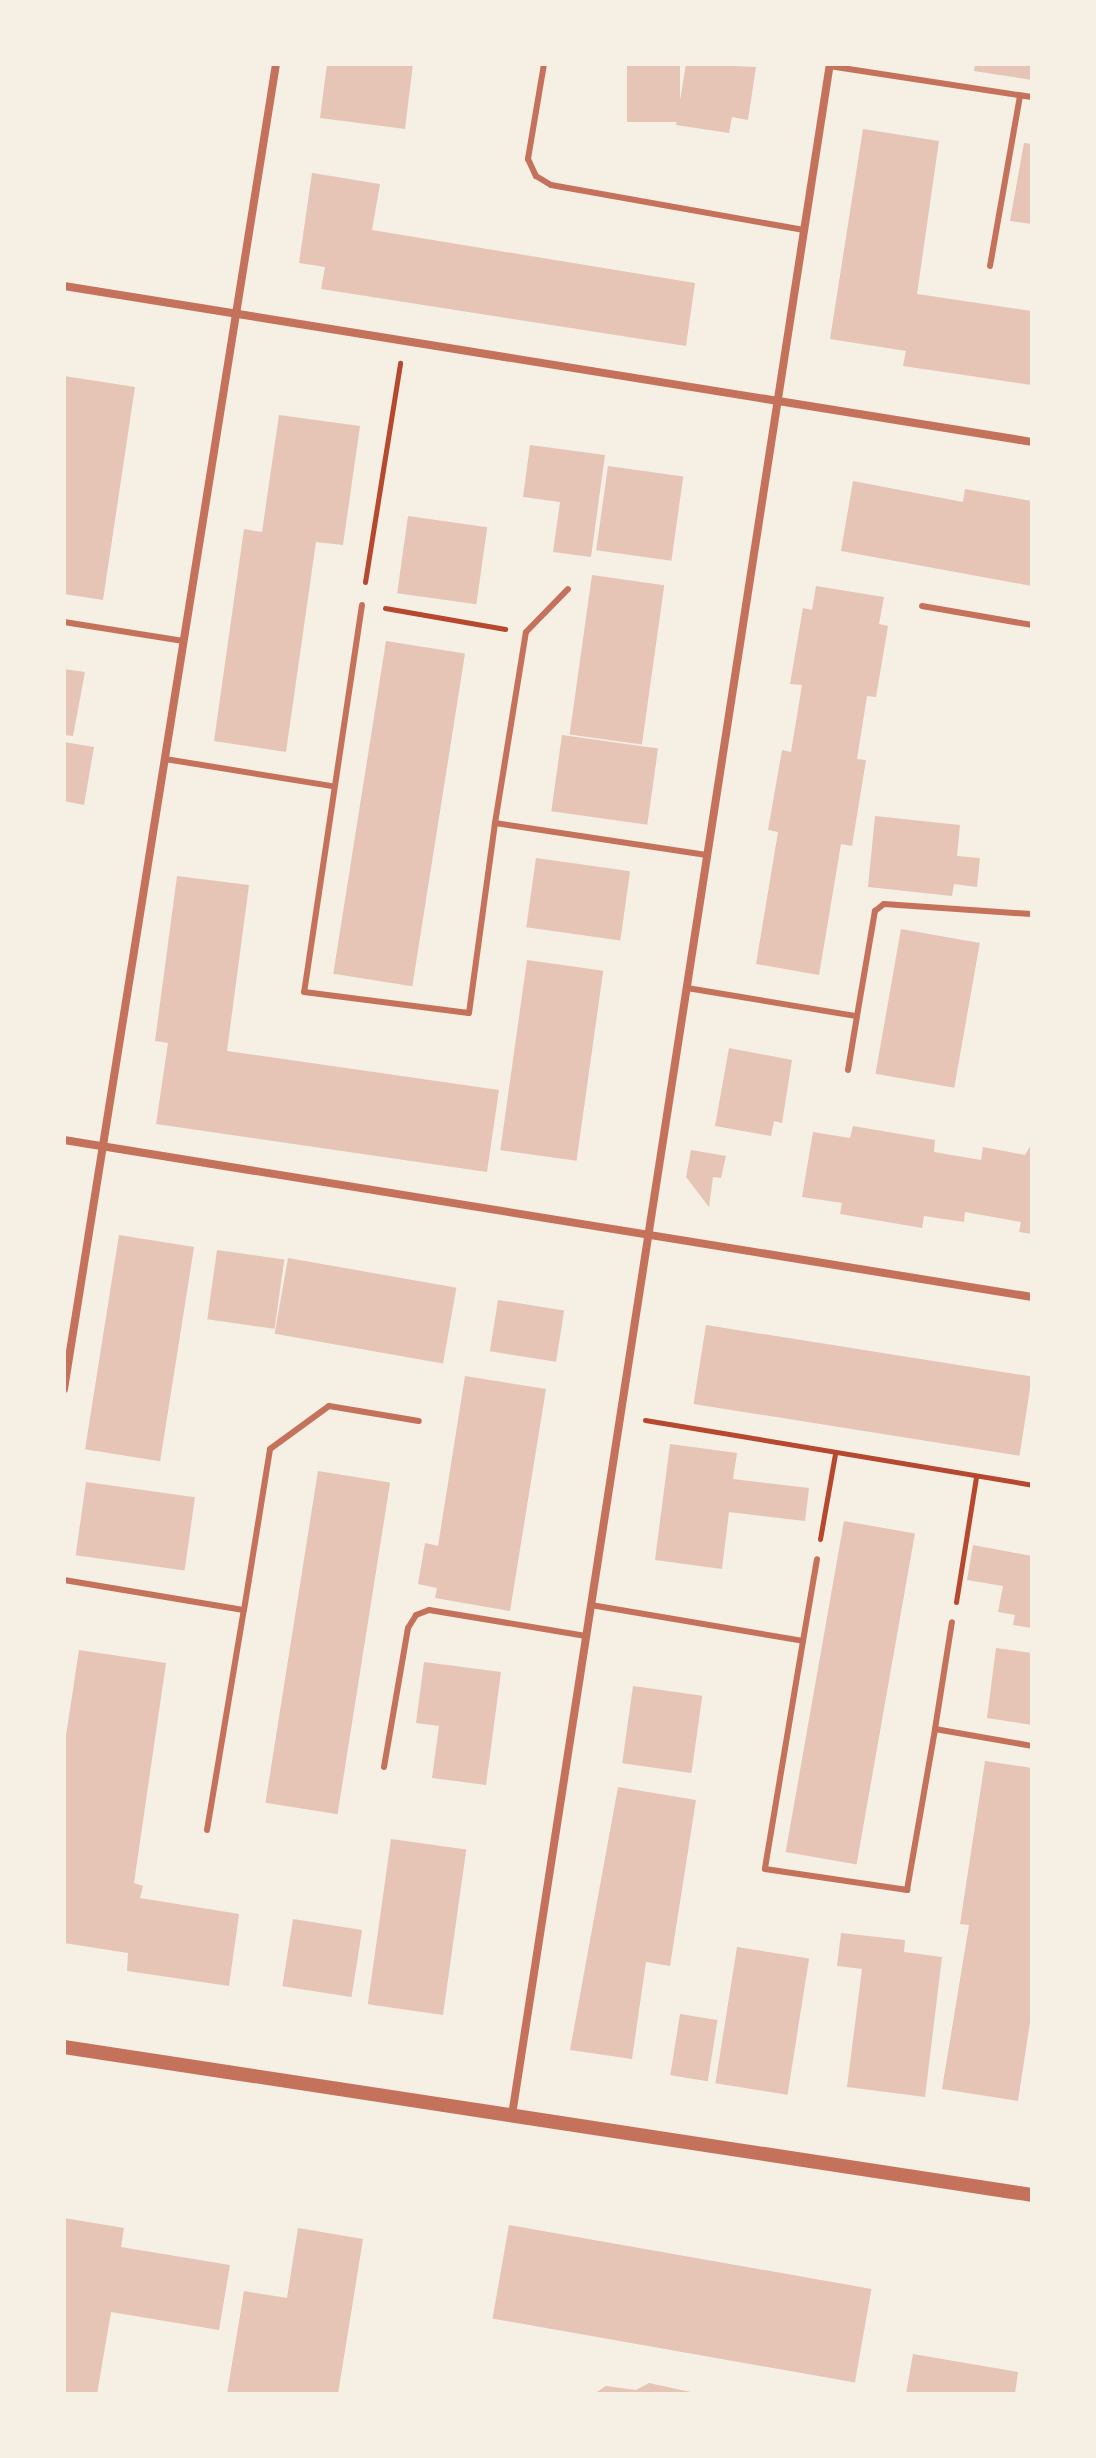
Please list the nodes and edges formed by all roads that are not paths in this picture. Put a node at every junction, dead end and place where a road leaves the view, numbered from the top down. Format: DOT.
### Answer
graph roads {
  1 [pos="276,64"];
  2 [pos="544,64"];
  3 [pos="830,65"];
  4 [pos="1020,96"];
  5 [pos="1032,97"];
  6 [pos="804,230"];
  7 [pos="990,266"];
  8 [pos="64,286"];
  9 [pos="236,314"];
  10 [pos="778,401"];
  11 [pos="1032,442"];
  12 [pos="568,589"];
  13 [pos="362,605"];
  14 [pos="922,606"];
  15 [pos="64,622"];
  16 [pos="1032,625"];
  17 [pos="184,641"];
  18 [pos="165,759"];
  19 [pos="331,786"];
  20 [pos="495,823"];
  21 [pos="707,855"];
  22 [pos="1032,914"];
  23 [pos="687,988"];
  24 [pos="857,1016"];
  25 [pos="848,1070"];
  26 [pos="64,1140"];
  27 [pos="103,1147"];
  28 [pos="648,1235"];
  29 [pos="1032,1297"];
  30 [pos="64,1389"];
  31 [pos="419,1421"];
  32 [pos="817,1559"];
  33 [pos="64,1580"];
  34 [pos="591,1605"];
  35 [pos="244,1610"];
  36 [pos="952,1622"];
  37 [pos="586,1636"];
  38 [pos="803,1641"];
  39 [pos="935,1729"];
  40 [pos="1032,1746"];
  41 [pos="384,1767"];
  42 [pos="207,1830"];
  43 [pos="64,2047"];
  44 [pos="512,2115"];
  45 [pos="1032,2195"];
  1 -- 9 [label="street"];
  2 -- 6 [label="lane"];
  3 -- 4 [label="lane"];
  3 -- 6 [label="street"];
  4 -- 5 [label="lane"];
  4 -- 7 [label="lane"];
  6 -- 10 [label="street"];
  8 -- 9 [label="street"];
  9 -- 10 [label="street"];
  9 -- 17 [label="street"];
  10 -- 11 [label="street"];
  10 -- 21 [label="street"];
  12 -- 20 [label="lane"];
  13 -- 19 [label="lane"];
  14 -- 16 [label="lane"];
  15 -- 17 [label="lane"];
  17 -- 18 [label="street"];
  18 -- 19 [label="lane"];
  18 -- 27 [label="street"];
  19 -- 20 [label="lane"];
  20 -- 21 [label="lane"];
  21 -- 23 [label="street"];
  22 -- 24 [label="lane"];
  23 -- 24 [label="lane"];
  23 -- 28 [label="street"];
  24 -- 25 [label="lane"];
  26 -- 27 [label="street"];
  27 -- 28 [label="street"];
  27 -- 30 [label="street"];
  28 -- 29 [label="street"];
  28 -- 34 [label="street"];
  31 -- 35 [label="lane"];
  32 -- 38 [label="lane"];
  33 -- 35 [label="lane"];
  34 -- 37 [label="street"];
  34 -- 38 [label="lane"];
  35 -- 42 [label="lane"];
  36 -- 39 [label="lane"];
  37 -- 41 [label="lane"];
  37 -- 44 [label="street"];
  38 -- 39 [label="lane"];
  39 -- 40 [label="lane"];
  43 -- 44 [label="street"];
  44 -- 45 [label="street"];
}
